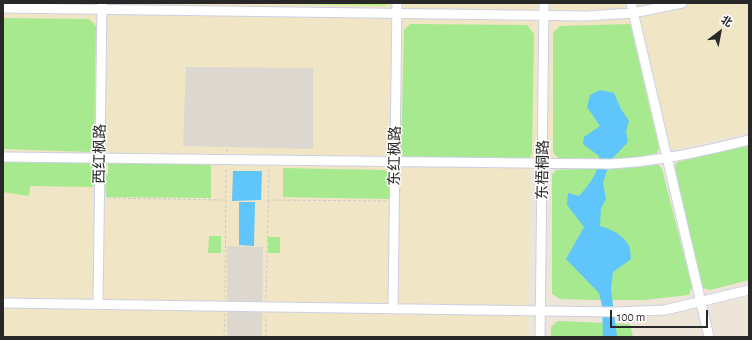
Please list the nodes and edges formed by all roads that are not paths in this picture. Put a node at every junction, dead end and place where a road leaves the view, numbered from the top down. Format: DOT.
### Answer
graph roads {
  1 [pos="397,3"];
  2 [pos="544,3"];
  3 [pos="631,3"];
  4 [pos="682,3"];
  5 [pos="102,6"];
  6 [pos="3,8"];
  7 [pos="633,13"];
  8 [pos="397,14"];
  9 [pos="544,16"];
  10 [pos="749,140"];
  11 [pos="3,156"];
  12 [pos="100,158"];
  13 [pos="666,158"];
  14 [pos="395,162"];
  15 [pos="543,164"];
  16 [pos="749,290"];
  17 [pos="700,301"];
  18 [pos="3,303"];
  19 [pos="98,304"];
  20 [pos="393,308"];
  21 [pos="540,311"];
  22 [pos="540,337"];
  23 [pos="709,337"];
  1 -- 8 [label="street, 东红枫路"];
  2 -- 9 [label="street, 东梧桐路"];
  3 -- 7 [label="street"];
  4 -- 7 [label="street"];
  5 -- 6 [label="street"];
  5 -- 8 [label="street"];
  5 -- 12 [label="street, 西红枫路"];
  7 -- 9 [label="street"];
  7 -- 13 [label="street"];
  8 -- 9 [label="street"];
  8 -- 14 [label="street, 东红枫路"];
  9 -- 15 [label="street, 东梧桐路"];
  10 -- 13 [label="street"];
  11 -- 12 [label="street"];
  12 -- 14 [label="street"];
  12 -- 19 [label="street, 西红枫路"];
  13 -- 15 [label="street"];
  13 -- 17 [label="street"];
  14 -- 15 [label="street"];
  14 -- 20 [label="street, 东红枫路"];
  15 -- 21 [label="street, 东梧桐路"];
  16 -- 17 [label="street"];
  17 -- 21 [label="street"];
  17 -- 23 [label="street"];
  18 -- 19 [label="street"];
  19 -- 20 [label="street"];
  20 -- 21 [label="street"];
  21 -- 22 [label="street, 东梧桐路"];
}
